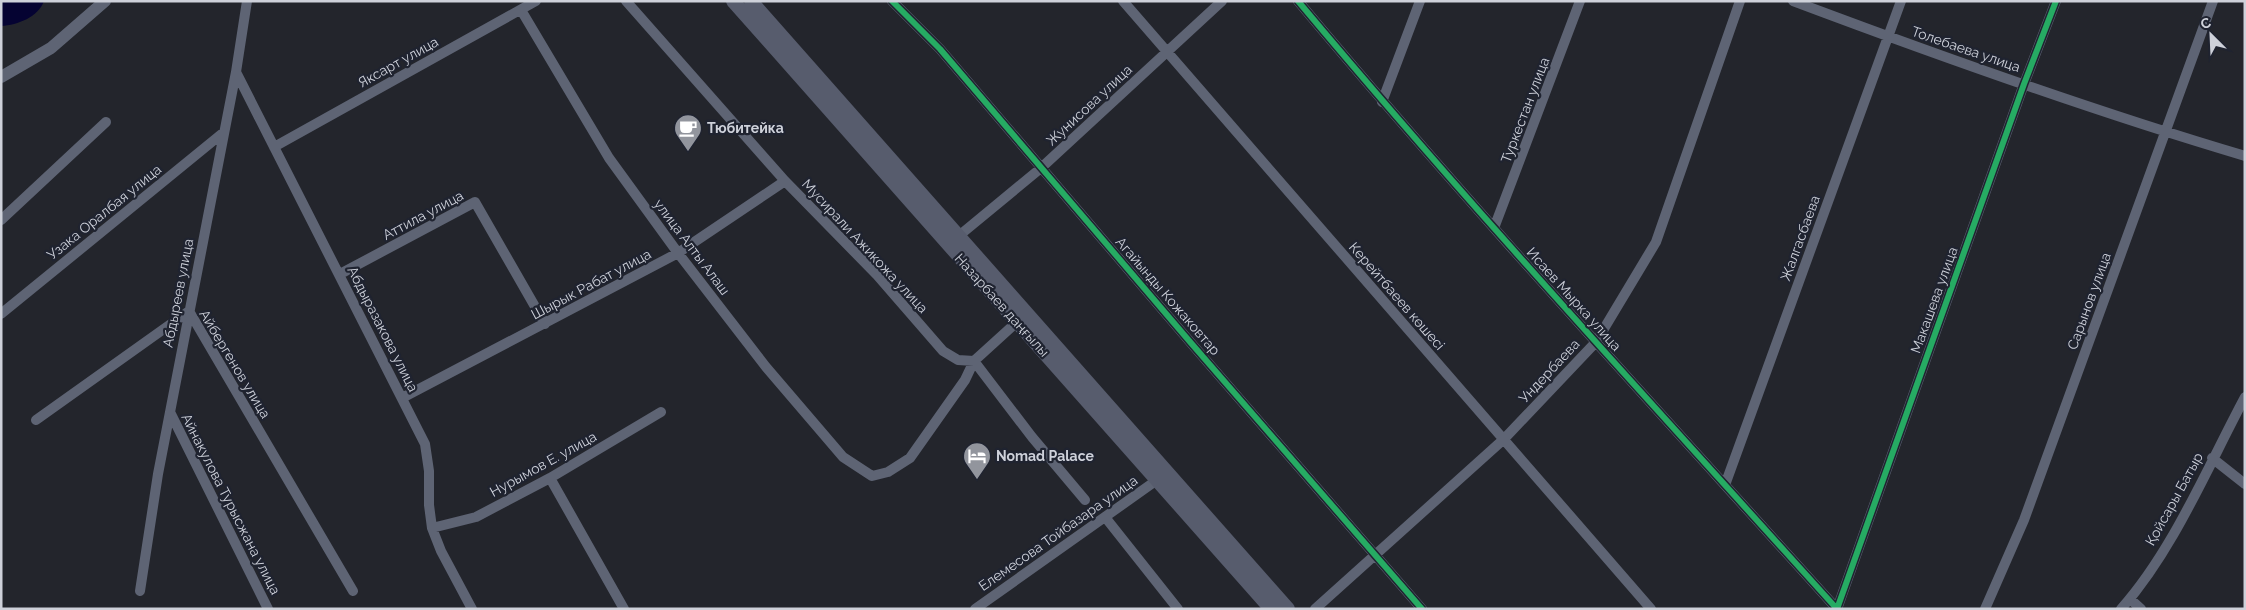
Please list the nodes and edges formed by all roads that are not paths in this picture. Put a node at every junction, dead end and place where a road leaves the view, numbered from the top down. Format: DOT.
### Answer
graph roads {
  1 [pos="105,1"];
  2 [pos="247,1"];
  3 [pos="536,1"];
  4 [pos="626,1"];
  5 [pos="733,1"];
  6 [pos="751,1"];
  7 [pos="892,1"];
  8 [pos="1123,1"];
  9 [pos="1222,1"];
  10 [pos="1298,1"];
  11 [pos="1420,1"];
  12 [pos="1580,1"];
  13 [pos="1740,1"];
  14 [pos="1793,1"];
  15 [pos="1901,1"];
  16 [pos="2056,1"];
  17 [pos="2213,1"];
  18 [pos="521,10"];
  19 [pos="1888,37"];
  20 [pos="1166,53"];
  21 [pos="236,72"];
  22 [pos="1,77"];
  23 [pos="2024,84"];
  24 [pos="1382,102"];
  25 [pos="106,122"];
  26 [pos="224,132"];
  27 [pos="2165,132"];
  28 [pos="274,147"];
  29 [pos="2245,156"];
  30 [pos="1041,168"];
  31 [pos="785,181"];
  32 [pos="1,220"];
  33 [pos="1494,228"];
  34 [pos="953,240"];
  35 [pos="678,253"];
  36 [pos="340,274"];
  37 [pos="189,311"];
  38 [pos="1,314"];
  39 [pos="1017,322"];
  40 [pos="546,324"];
  41 [pos="1596,342"];
  42 [pos="974,361"];
  43 [pos="2245,397"];
  44 [pos="402,398"];
  45 [pos="170,412"];
  46 [pos="661,412"];
  47 [pos="36,420"];
  48 [pos="1504,439"];
  49 [pos="2212,458"];
  50 [pos="550,478"];
  51 [pos="1157,480"];
  52 [pos="1725,484"];
  53 [pos="2245,484"];
  54 [pos="1085,500"];
  55 [pos="1105,517"];
  56 [pos="432,528"];
  57 [pos="1375,554"];
  58 [pos="353,591"];
  59 [pos="140,592"];
  60 [pos="2130,599"];
  61 [pos="268,609"];
  62 [pos="472,609"];
  63 [pos="624,609"];
  64 [pos="975,609"];
  65 [pos="1178,609"];
  66 [pos="1271,609"];
  67 [pos="1288,609"];
  68 [pos="1315,609"];
  69 [pos="1422,609"];
  70 [pos="1651,609"];
  71 [pos="1837,609"];
  72 [pos="1985,609"];
  73 [pos="2121,609"];
  74 [pos="2141,609"];
  1 -- 22 [label="street"];
  2 -- 21 [label="street, Абдыреев улица"];
  3 -- 18 [label="street, Яксарт улица"];
  4 -- 31 [label="street, Мусирали Ажикожа улица"];
  5 -- 34 [label="main road, Назарбаев даңғылы"];
  6 -- 34 [label="main road, Назарбаев даңғылы"];
  7 -- 30 [label="street, Агайынды Кожаковтар"];
  8 -- 20 [label="street, Керейтбаеев көшесі"];
  9 -- 20 [label="street, Жунисова улица"];
  10 -- 24 [label="street, Исаев Мырка улица"];
  11 -- 24 [label="street"];
  12 -- 33 [label="street, Туркестан улица"];
  13 -- 41 [label="street, Ундербаева"];
  14 -- 19 [label="street, Толебаева улица"];
  15 -- 19 [label="street, Жалгасбаева"];
  16 -- 23 [label="street, Макашева улица"];
  17 -- 27 [label="street, Сарынов улица"];
  18 -- 28 [label="street, Яксарт улица"];
  18 -- 35 [label="street, улица Алты Алаш"];
  19 -- 23 [label="street, Толебаева улица"];
  19 -- 52 [label="street, Жалгасбаева"];
  20 -- 30 [label="street, Жунисова улица"];
  20 -- 48 [label="street, Керейтбаеев көшесі"];
  21 -- 26 [label="street, Абдыреев улица"];
  21 -- 28 [label="street, Абдыразакова улица"];
  23 -- 27 [label="street, Толебаева улица"];
  23 -- 71 [label="street, Макашева улица"];
  24 -- 33 [label="street, Исаев Мырка улица"];
  25 -- 32 [label="street"];
  26 -- 37 [label="street, Абдыреев улица"];
  26 -- 38 [label="street, Узака Оралбая улица"];
  27 -- 29 [label="street, Толебаева улица"];
  27 -- 72 [label="street, Сарынов улица"];
  28 -- 36 [label="street, Абдыразакова улица"];
  30 -- 34 [label="street, Жунисова улица"];
  30 -- 57 [label="street, Агайынды Кожаковтар"];
  31 -- 35 [label="street, Шырык Рабат улица"];
  31 -- 42 [label="street, Мусирали Ажикожа улица"];
  33 -- 41 [label="street, Исаев Мырка улица"];
  34 -- 39 [label="main road, Назарбаев даңғылы"];
  34 -- 67 [label="main road, Назарбаев даңғылы"];
  35 -- 40 [label="street, Шырык Рабат улица"];
  35 -- 42 [label="street, улица Алты Алаш"];
  36 -- 40 [label="street, Аттила улица"];
  36 -- 44 [label="street, Абдыразакова улица"];
  37 -- 45 [label="street, Абдыреев улица"];
  37 -- 47 [label="street, Айбергенов улица"];
  37 -- 58 [label="street, Айбергенов улица"];
  39 -- 42 [label="street"];
  39 -- 51 [label="main road, Назарбаев даңғылы"];
  40 -- 44 [label="street, Шырык Рабат улица"];
  41 -- 48 [label="street, Ундербаева"];
  41 -- 52 [label="street, Исаев Мырка улица"];
  42 -- 54 [label="street"];
  43 -- 49 [label="street, Қойсары Батыр"];
  44 -- 56 [label="street, Абдыразакова улица"];
  45 -- 59 [label="street, Абдыреев улица"];
  45 -- 61 [label="street, Айнакулова Турысжана улица"];
  46 -- 50 [label="street, Нурымов Е. улица"];
  48 -- 57 [label="street, Ундербаева"];
  48 -- 70 [label="street, Керейтбаеев көшесі"];
  49 -- 53 [label="street"];
  49 -- 60 [label="street, Қойсары Батыр"];
  50 -- 56 [label="street, Нурымов Е. улица"];
  50 -- 63 [label="street"];
  51 -- 55 [label="street, Елемесова Тойбазара улица"];
  51 -- 66 [label="main road, Назарбаев даңғылы"];
  52 -- 71 [label="street, Исаев Мырка улица"];
  55 -- 64 [label="street, Елемесова Тойбазара улица"];
  55 -- 65 [label="street"];
  56 -- 62 [label="street, Абдыразакова улица"];
  57 -- 68 [label="street, Ундербаева"];
  57 -- 69 [label="street, Агайынды Кожаковтар"];
  60 -- 73 [label="street, Қойсары Батыр"];
  60 -- 74 [label="street"];
}
